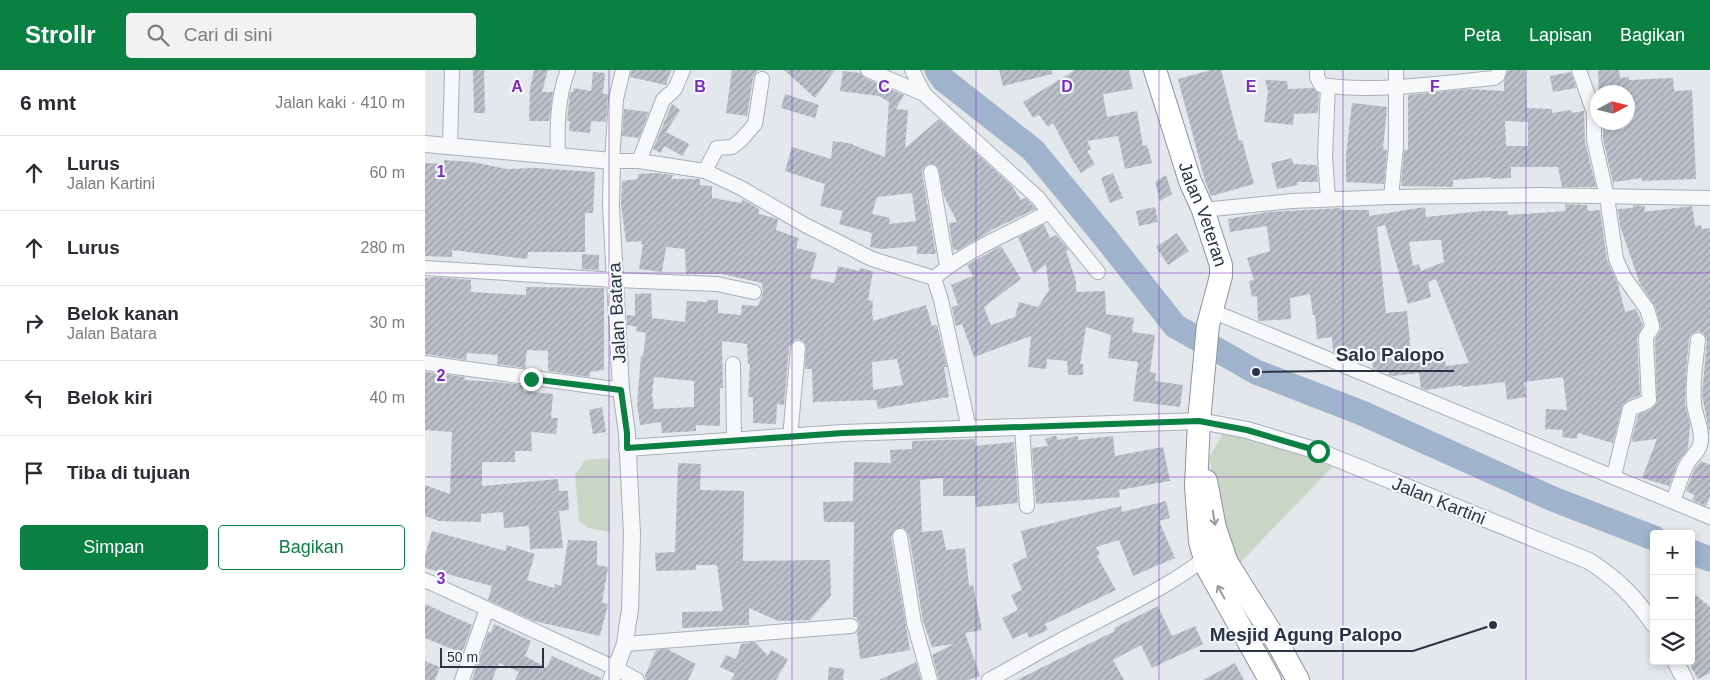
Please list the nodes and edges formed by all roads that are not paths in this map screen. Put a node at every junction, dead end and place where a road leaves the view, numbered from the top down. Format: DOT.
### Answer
graph roads {
  1 [pos="452,70"];
  2 [pos="568,70"];
  3 [pos="623,70"];
  4 [pos="683,70"];
  5 [pos="868,70"];
  6 [pos="912,70"];
  7 [pos="1155,70"];
  8 [pos="1317,70"];
  9 [pos="1396,70"];
  10 [pos="1499,70"];
  11 [pos="1579,70"];
  12 [pos="762,79"];
  13 [pos="1327,86"];
  14 [pos="1396,86"];
  15 [pos="924,94"];
  16 [pos="425,144"];
  17 [pos="450,146"];
  18 [pos="558,157"];
  19 [pos="612,161"];
  20 [pos="639,161"];
  21 [pos="705,171"];
  22 [pos="931,172"];
  23 [pos="1391,197"];
  24 [pos="1607,197"];
  25 [pos="1710,198"];
  26 [pos="1327,199"];
  27 [pos="1203,210"];
  28 [pos="1049,212"];
  29 [pos="947,266"];
  30 [pos="425,268"];
  31 [pos="1098,272"];
  32 [pos="933,278"];
  33 [pos="616,280"];
  34 [pos="754,292"];
  35 [pos="1210,318"];
  36 [pos="1698,340"];
  37 [pos="798,348"];
  38 [pos="425,363"];
  39 [pos="733,364"];
  40 [pos="621,390"];
  41 [pos="1199,421"];
  42 [pos="1022,426"];
  43 [pos="969,429"];
  44 [pos="790,438"];
  45 [pos="734,440"];
  46 [pos="627,448"];
  47 [pos="1197,454"];
  48 [pos="1614,476"];
  49 [pos="1673,501"];
  50 [pos="1027,506"];
  51 [pos="1710,516"];
  52 [pos="900,536"];
  53 [pos="1204,559"];
  54 [pos="425,580"];
  55 [pos="487,609"];
  56 [pos="1650,620"];
  57 [pos="851,626"];
  58 [pos="1277,642"];
  59 [pos="625,644"];
  60 [pos="1255,653"];
  61 [pos="1677,665"];
  62 [pos="614,674"];
  63 [pos="463,680"];
  64 [pos="637,680"];
  65 [pos="930,680"];
  66 [pos="989,680"];
  67 [pos="1270,680"];
  68 [pos="1298,680"];
  69 [pos="1685,680"];
  1 -- 17 [label="street"];
  2 -- 18 [label="street"];
  3 -- 19 [label="street"];
  4 -- 20 [label="street"];
  5 -- 15 [label="street"];
  6 -- 15 [label="street"];
  7 -- 27 [label="highway, Jalan Veteran"];
  8 -- 13 [label="street"];
  9 -- 14 [label="street"];
  10 -- 14 [label="street"];
  11 -- 24 [label="street"];
  12 -- 21 [label="street"];
  13 -- 14 [label="street"];
  13 -- 26 [label="street"];
  14 -- 23 [label="street"];
  15 -- 28 [label="street"];
  16 -- 17 [label="street"];
  17 -- 18 [label="street"];
  18 -- 19 [label="street"];
  19 -- 20 [label="street"];
  19 -- 33 [label="street, Jalan Batara"];
  20 -- 21 [label="street"];
  21 -- 32 [label="street"];
  22 -- 29 [label="street"];
  23 -- 24 [label="street"];
  23 -- 26 [label="street"];
  24 -- 25 [label="street"];
  24 -- 48 [label="street"];
  26 -- 27 [label="street"];
  27 -- 35 [label="highway, Jalan Veteran"];
  28 -- 29 [label="street"];
  28 -- 31 [label="street"];
  29 -- 32 [label="street"];
  30 -- 33 [label="street"];
  32 -- 43 [label="street"];
  33 -- 34 [label="street"];
  33 -- 40 [label="street, Jalan Batara"];
  35 -- 41 [label="highway, Jalan Veteran"];
  35 -- 48 [label="street"];
  36 -- 49 [label="street"];
  37 -- 44 [label="street"];
  38 -- 40 [label="street"];
  39 -- 45 [label="street"];
  40 -- 46 [label="street, Jalan Batara"];
  41 -- 42 [label="street, Jalan Kartini"];
  41 -- 47 [label="highway, Jalan Veteran"];
  41 -- 56 [label="street, Jalan Kartini"];
  42 -- 43 [label="street, Jalan Kartini"];
  42 -- 50 [label="street"];
  43 -- 44 [label="street, Jalan Kartini"];
  44 -- 45 [label="street, Jalan Kartini"];
  45 -- 46 [label="street, Jalan Kartini"];
  46 -- 59 [label="street, Jalan Batara"];
  47 -- 53 [label="highway, Jalan Veteran"];
  47 -- 58 [label="highway, one-way"];
  48 -- 49 [label="street"];
  49 -- 51 [label="street"];
  52 -- 65 [label="street"];
  60 -- 53 [label="highway, Jalan Veteran, one-way"];
  53 -- 66 [label="street"];
  54 -- 55 [label="street"];
  55 -- 62 [label="street"];
  55 -- 63 [label="street"];
  57 -- 59 [label="street"];
  58 -- 60 [label="highway"];
  58 -- 68 [label="highway"];
  59 -- 62 [label="street, Jalan Batara"];
  60 -- 67 [label="highway, Jalan Veteran"];
  61 -- 69 [label="street"];
  62 -- 64 [label="street"];
}
